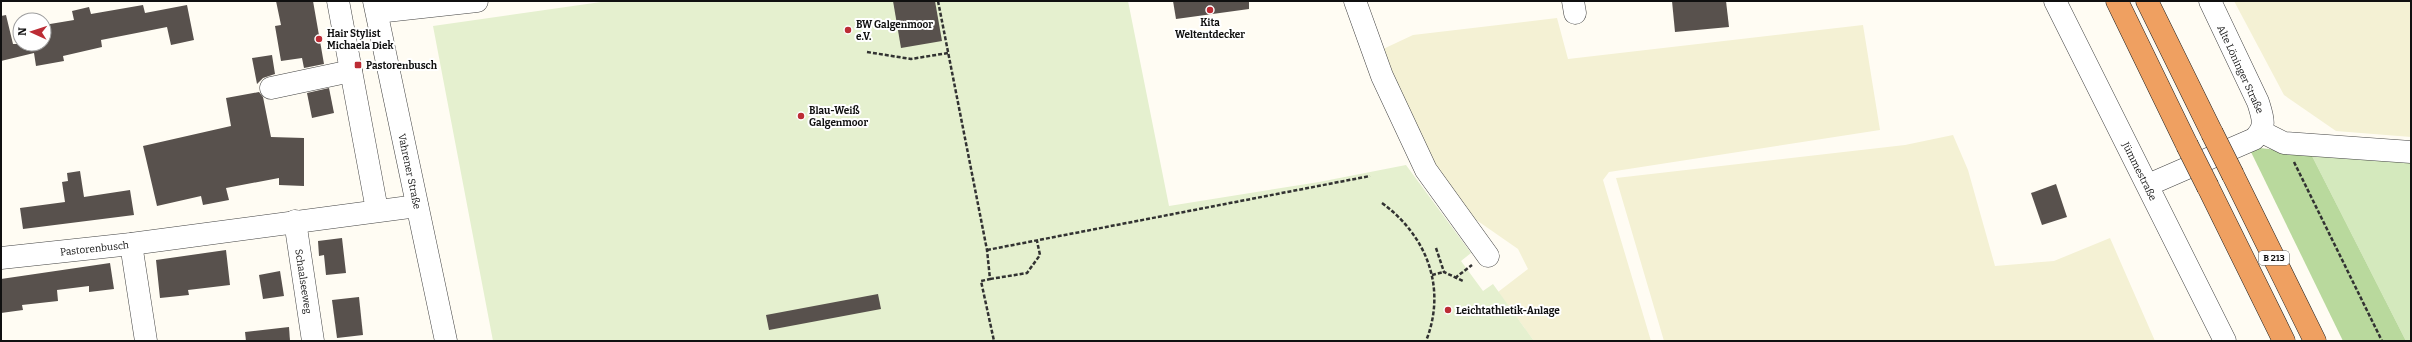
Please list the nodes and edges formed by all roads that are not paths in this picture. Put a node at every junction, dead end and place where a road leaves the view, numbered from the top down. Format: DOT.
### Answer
graph roads {
  1 [pos="338,1"];
  2 [pos="477,1"];
  3 [pos="1355,1"];
  4 [pos="2055,1"];
  5 [pos="2117,1"];
  6 [pos="2147,1"];
  7 [pos="2210,1"];
  8 [pos="375,6"];
  9 [pos="351,71"];
  10 [pos="271,88"];
  11 [pos="2262,132"];
  12 [pos="2411,152"];
  13 [pos="2148,185"];
  14 [pos="417,206"];
  15 [pos="377,210"];
  16 [pos="295,221"];
  17 [pos="132,244"];
  18 [pos="1488,256"];
  19 [pos="1,258"];
  20 [pos="146,341"];
  21 [pos="312,341"];
  22 [pos="446,341"];
  23 [pos="2225,341"];
  24 [pos="2284,341"];
  25 [pos="2314,341"];
  1 -- 9 [label="street"];
  2 -- 8 [label="street"];
  3 -- 18 [label="street"];
  4 -- 13 [label="street, Jümmestraße"];
  5 -- 24 [label="highway, B 213, bridge"];
  6 -- 25 [label="highway, B 213, bridge"];
  7 -- 11 [label="street, Alte Löninger Straße"];
  8 -- 14 [label="street, Vahrener Straße"];
  9 -- 10 [label="street"];
  9 -- 15 [label="street"];
  11 -- 12 [label="street"];
  11 -- 13 [label="street"];
  13 -- 23 [label="street, Jümmestraße"];
  14 -- 15 [label="street, Pastorenbusch"];
  14 -- 22 [label="street, Vahrener Straße"];
  15 -- 16 [label="street, Pastorenbusch"];
  16 -- 17 [label="street, Pastorenbusch"];
  16 -- 21 [label="street, Schaalseeweg"];
  17 -- 19 [label="street, Pastorenbusch"];
  17 -- 20 [label="street"];
}
